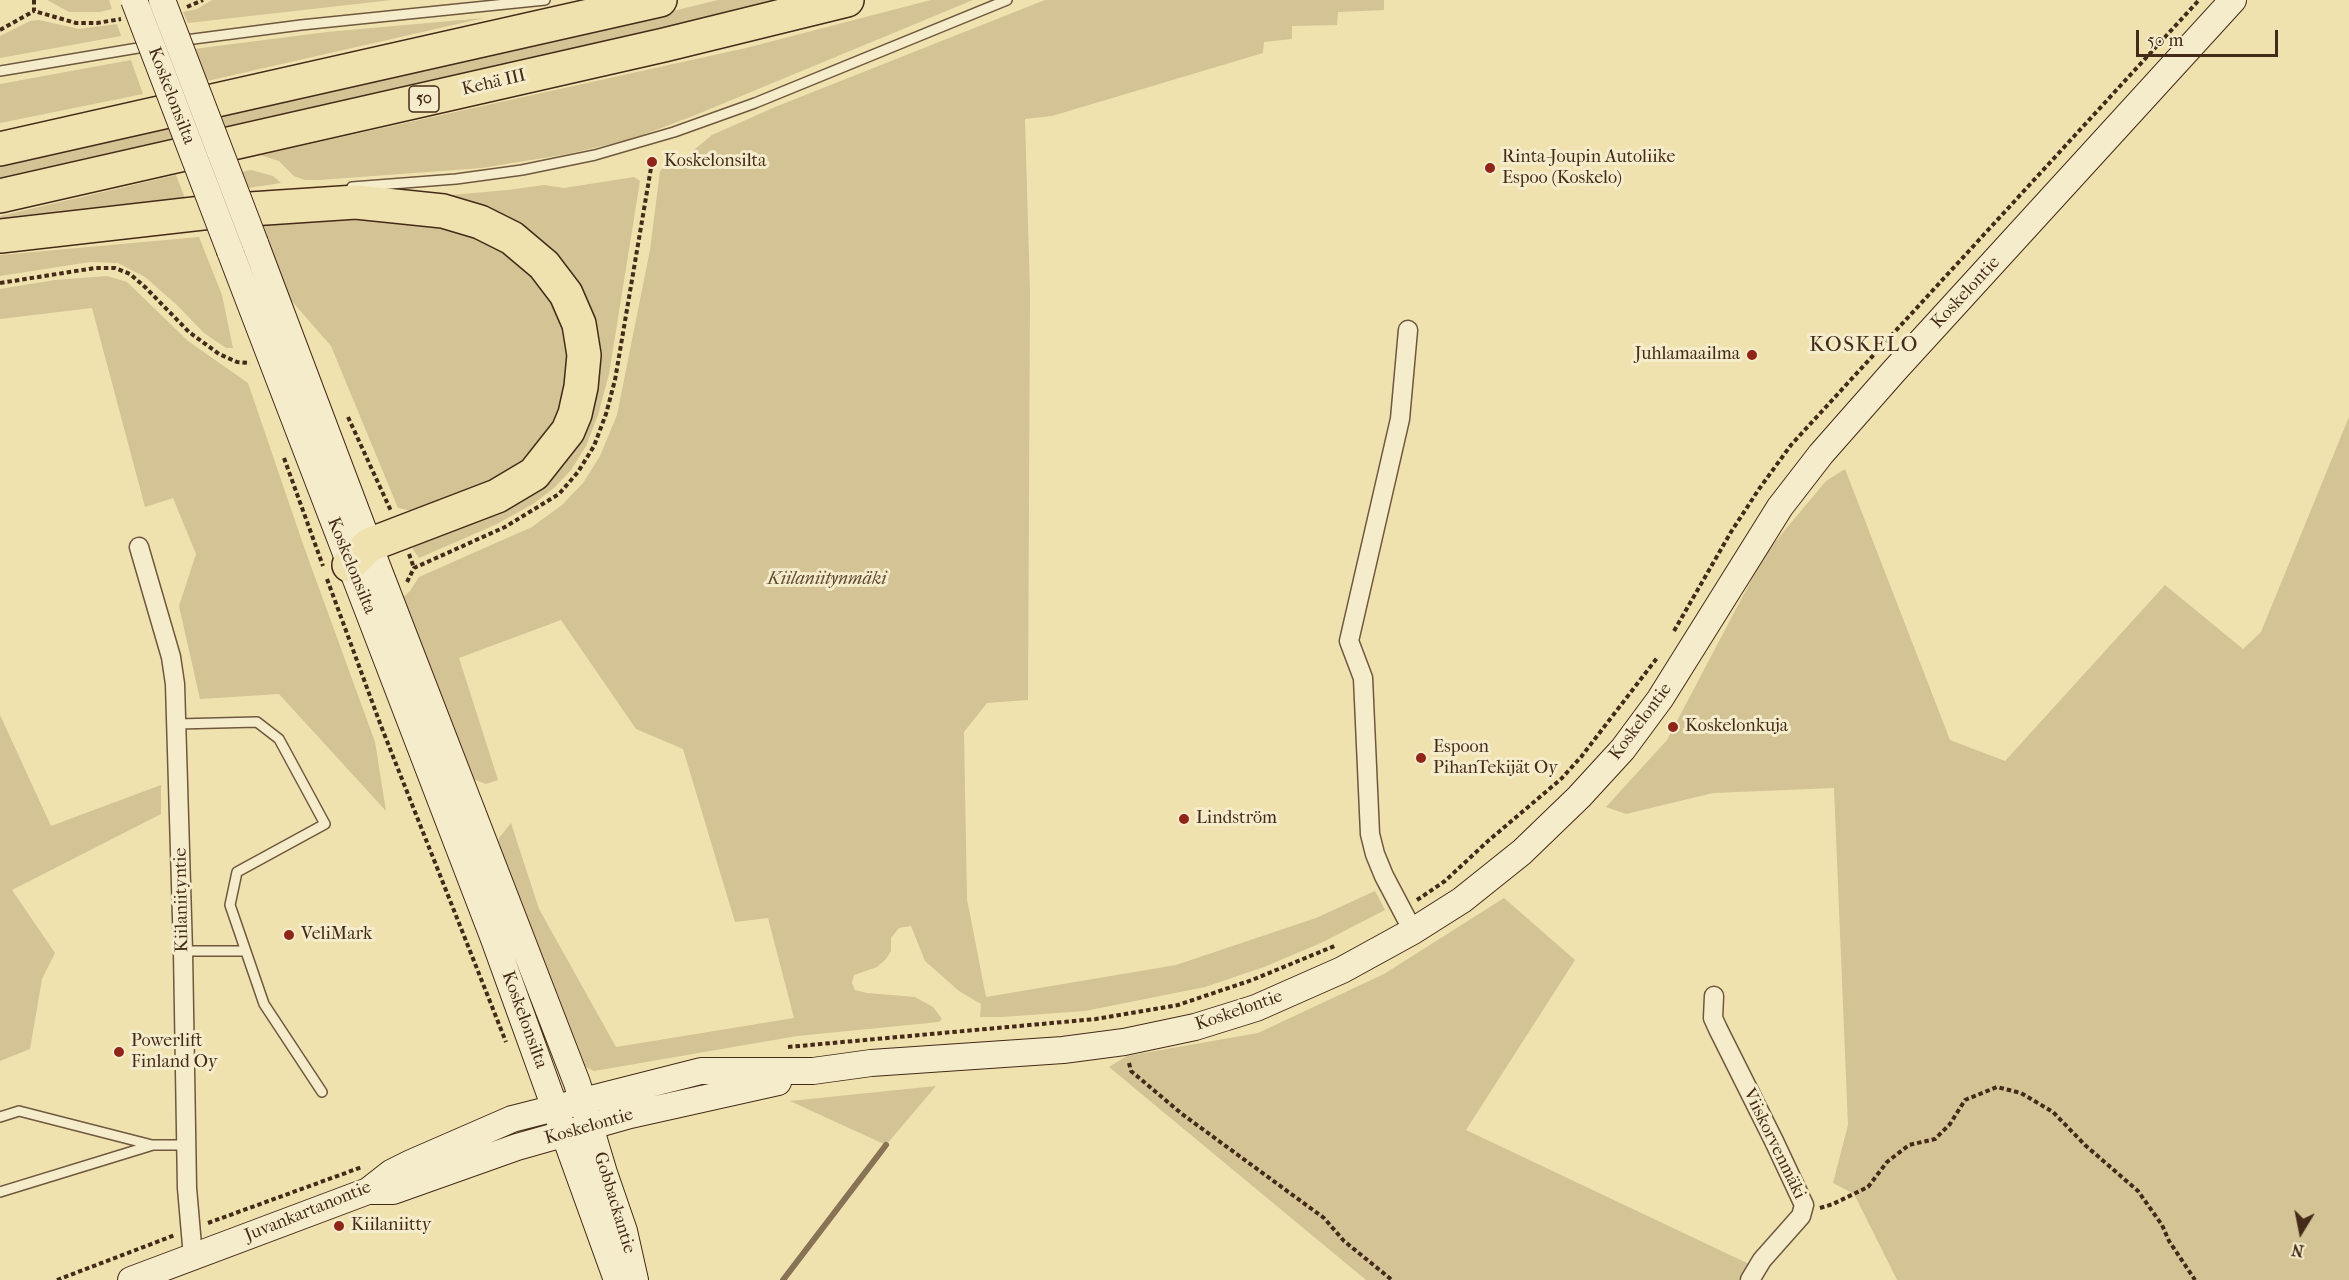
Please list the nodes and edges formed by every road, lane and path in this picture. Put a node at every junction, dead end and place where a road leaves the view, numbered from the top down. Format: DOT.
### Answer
graph roads {
  1 [pos="34,0"];
  2 [pos="203,0"];
  3 [pos="546,0"];
  4 [pos="660,0"];
  5 [pos="848,0"];
  6 [pos="1007,0"];
  7 [pos="2199,0"];
  8 [pos="2233,0"];
  9 [pos="173,4"];
  10 [pos="132,9"];
  11 [pos="34,11"];
  12 [pos="0,30"];
  13 [pos="170,43"];
  14 [pos="159,45"];
  15 [pos="0,71"];
  16 [pos="0,150"];
  17 [pos="343,188"];
  18 [pos="0,196"];
  19 [pos="287,196"];
  20 [pos="220,211"];
  21 [pos="0,236"];
  22 [pos="0,283"];
  23 [pos="1408,330"];
  24 [pos="246,352"];
  25 [pos="250,363"];
  26 [pos="254,374"];
  27 [pos="348,417"];
  28 [pos="281,450"];
  29 [pos="402,534"];
  30 [pos="139,547"];
  31 [pos="359,555"];
  32 [pos="414,567"];
  33 [pos="1669,640"];
  34 [pos="1663,650"];
  35 [pos="177,724"];
  36 [pos="1407,920"];
  37 [pos="1345,941"];
  38 [pos="183,951"];
  39 [pos="245,951"];
  40 [pos="1714,996"];
  41 [pos="1124,1042"];
  42 [pos="507,1045"];
  43 [pos="786,1047"];
  44 [pos="813,1071"];
  45 [pos="322,1092"];
  46 [pos="582,1101"];
  47 [pos="556,1108"];
  48 [pos="0,1117"];
  49 [pos="590,1126"];
  50 [pos="564,1134"];
  51 [pos="153,1145"];
  52 [pos="186,1146"];
  53 [pos="366,1179"];
  54 [pos="0,1192"];
  55 [pos="1802,1213"];
  56 [pos="191,1228"];
  57 [pos="193,1257"];
  58 [pos="57,1280"];
  59 [pos="131,1280"];
  60 [pos="617,1280"];
  61 [pos="635,1280"];
  62 [pos="1392,1280"];
  63 [pos="1750,1280"];
  64 [pos="2195,1280"];
  1 -- 11 [label="path"];
  2 -- 9 [label="path"];
  3 -- 13 [label="lane"];
  4 -- 16 [label="highway"];
  5 -- 18 [label="highway, Kehä III / 50"];
  6 -- 17 [label="lane"];
  7 -- 33 [label="path"];
  8 -- 36 [label="main road, Koskelontie"];
  9 -- 31 [label="main road, Koskelonsilta, bridge"];
  10 -- 11 [label="path"];
  10 -- 31 [label="main road, Koskelonsilta, bridge"];
  11 -- 12 [label="path"];
  14 -- 15 [label="lane"];
  19 -- 20 [label="lane"];
  20 -- 21 [label="highway"];
  20 -- 29 [label="highway"];
  22 -- 25 [label="path"];
  23 -- 36 [label="street"];
  24 -- 25 [label="path"];
  25 -- 26 [label="path"];
  27 -- 29 [label="path"];
  28 -- 42 [label="path, Koskelonsilta"];
  29 -- 31 [label="highway"];
  29 -- 32 [label="path"];
  30 -- 35 [label="street, Kiilaniityntie"];
  31 -- 46 [label="main road, Koskelonsilta"];
  31 -- 47 [label="main road, Koskelonsilta"];
  34 -- 36 [label="path"];
  35 -- 38 [label="street, Kiilaniityntie"];
  35 -- 39 [label="lane"];
  36 -- 41 [label="main road, Koskelontie"];
  37 -- 43 [label="path"];
  38 -- 39 [label="lane"];
  38 -- 52 [label="street, Kiilaniityntie"];
  39 -- 45 [label="lane"];
  40 -- 55 [label="street, Viiskorvenmäki"];
  41 -- 44 [label="main road, Koskelontie"];
  41 -- 62 [label="path"];
  44 -- 46 [label="main road, Koskelontie"];
  44 -- 49 [label="main road, Koskelontie"];
  46 -- 47 [label="main road, Juvankartanontie"];
  46 -- 49 [label="main road, Koskelonsilta"];
  47 -- 50 [label="main road, Koskelonsilta"];
  47 -- 53 [label="main road, Juvankartanontie"];
  48 -- 51 [label="lane"];
  49 -- 50 [label="main road, Koskelontie"];
  49 -- 61 [label="main road, Gobbackantie"];
  50 -- 53 [label="main road, Koskelontie"];
  50 -- 60 [label="main road, Gobbackantie"];
  51 -- 52 [label="lane"];
  51 -- 54 [label="lane"];
  52 -- 56 [label="street, Kiilaniityntie"];
  53 -- 56 [label="path"];
  53 -- 57 [label="main road, Juvankartanontie"];
  55 -- 63 [label="street, Viiskorvenmäki"];
  55 -- 64 [label="path"];
  56 -- 57 [label="street, Kiilaniityntie"];
  56 -- 58 [label="path"];
  57 -- 59 [label="main road, Juvankartanontie"];
}
